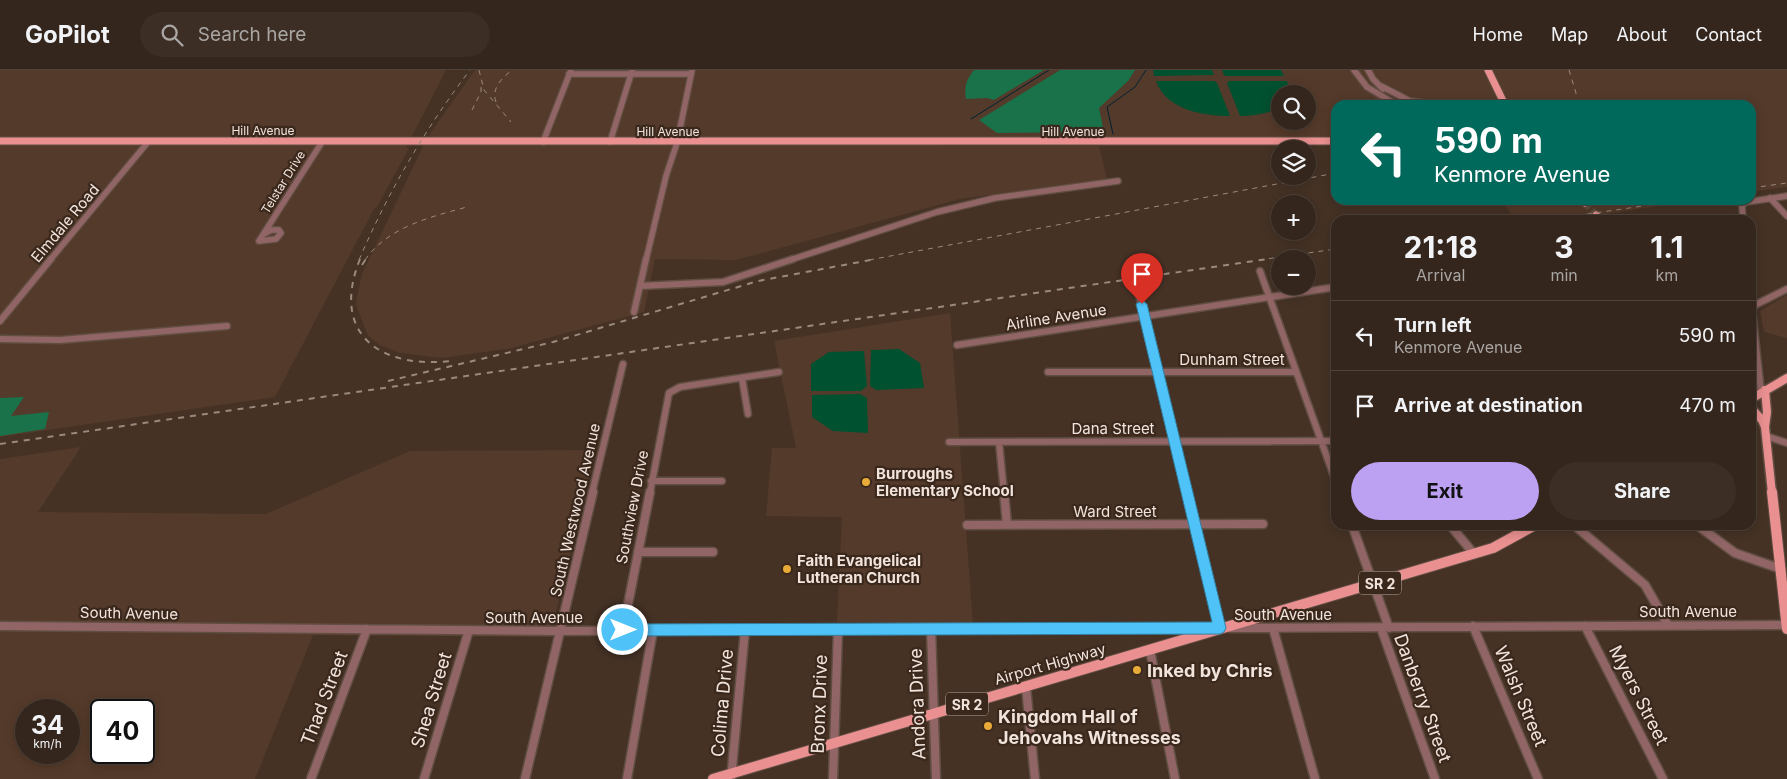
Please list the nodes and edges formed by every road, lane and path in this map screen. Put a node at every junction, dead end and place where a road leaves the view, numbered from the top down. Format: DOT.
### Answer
graph roads {
  1 [pos="1354,70"];
  2 [pos="1368,70"];
  3 [pos="1488,70"];
  4 [pos="570,72"];
  5 [pos="632,72"];
  6 [pos="691,72"];
  7 [pos="1374,80"];
  8 [pos="1361,81"];
  9 [pos="1381,86"];
  10 [pos="1388,100"];
  11 [pos="1399,100"];
  12 [pos="1408,100"];
  13 [pos="1503,100"];
  14 [pos="1331,141"];
  15 [pos="0,142"];
  16 [pos="148,142"];
  17 [pos="322,142"];
  18 [pos="543,142"];
  19 [pos="610,142"];
  20 [pos="676,142"];
  21 [pos="1118,181"];
  22 [pos="1787,196"];
  23 [pos="1770,198"];
  24 [pos="1756,201"];
  25 [pos="1787,216"];
  26 [pos="264,234"];
  27 [pos="1260,271"];
  28 [pos="640,286"];
  29 [pos="1787,288"];
  30 [pos="1331,289"];
  31 [pos="1138,290"];
  32 [pos="1270,298"];
  33 [pos="1756,303"];
  34 [pos="634,312"];
  35 [pos="1144,317"];
  36 [pos="0,321"];
  37 [pos="227,326"];
  38 [pos="1756,336"];
  39 [pos="0,339"];
  40 [pos="957,345"];
  41 [pos="623,364"];
  42 [pos="779,372"];
  43 [pos="1048,372"];
  44 [pos="1158,372"];
  45 [pos="1296,372"];
  46 [pos="742,378"];
  47 [pos="1787,378"];
  48 [pos="1756,390"];
  49 [pos="1763,391"];
  50 [pos="1756,396"];
  51 [pos="1756,413"];
  52 [pos="748,414"];
  53 [pos="1765,432"];
  54 [pos="1175,441"];
  55 [pos="1321,441"];
  56 [pos="1331,441"];
  57 [pos="949,442"];
  58 [pos="999,442"];
  59 [pos="1787,442"];
  60 [pos="1331,468"];
  61 [pos="651,481"];
  62 [pos="722,481"];
  63 [pos="1195,524"];
  64 [pos="1263,524"];
  65 [pos="968,525"];
  66 [pos="1007,525"];
  67 [pos="1354,530"];
  68 [pos="1454,530"];
  69 [pos="1526,530"];
  70 [pos="1580,530"];
  71 [pos="1704,530"];
  72 [pos="638,552"];
  73 [pos="713,552"];
  74 [pos="1474,554"];
  75 [pos="1781,569"];
  76 [pos="1374,584"];
  77 [pos="1668,625"];
  78 [pos="0,626"];
  79 [pos="1473,626"];
  80 [pos="1586,626"];
  81 [pos="1787,626"];
  82 [pos="931,628"];
  83 [pos="1220,628"];
  84 [pos="1273,628"];
  85 [pos="1385,628"];
  86 [pos="367,629"];
  87 [pos="469,630"];
  88 [pos="623,630"];
  89 [pos="653,630"];
  90 [pos="745,630"];
  91 [pos="838,630"];
  92 [pos="560,631"];
  93 [pos="1150,650"];
  94 [pos="1026,687"];
  95 [pos="934,714"];
  96 [pos="834,743"];
  97 [pos="731,776"];
  98 [pos="311,779"];
  99 [pos="424,779"];
  100 [pos="525,779"];
  101 [pos="627,779"];
  102 [pos="713,779"];
  103 [pos="833,779"];
  104 [pos="936,779"];
  105 [pos="1035,779"];
  106 [pos="1175,779"];
  107 [pos="1315,779"];
  108 [pos="1435,779"];
  109 [pos="1538,779"];
  110 [pos="1663,779"];
  1 -- 8 [label="street"];
  2 -- 7 [label="street"];
  3 -- 13 [label="main road"];
  4 -- 5 [label="street"];
  4 -- 18 [label="street"];
  5 -- 6 [label="street"];
  5 -- 19 [label="street"];
  6 -- 20 [label="street"];
  7 -- 8 [label="street"];
  7 -- 9 [label="street"];
  8 -- 10 [label="street"];
  9 -- 11 [label="street"];
  9 -- 12 [label="street"];
  14 -- 20 [label="main road, Hill Avenue"];
  15 -- 16 [label="main road, Hill Avenue"];
  16 -- 17 [label="main road, Hill Avenue"];
  16 -- 36 [label="street, Elmdale Road"];
  17 -- 18 [label="main road, Hill Avenue"];
  17 -- 26 [label="street, Telstar Drive"];
  18 -- 19 [label="main road, Hill Avenue"];
  19 -- 20 [label="main road, Hill Avenue"];
  20 -- 28 [label="street"];
  21 -- 28 [label="street"];
  22 -- 23 [label="street"];
  23 -- 24 [label="street"];
  23 -- 25 [label="street"];
  27 -- 32 [label="street"];
  28 -- 34 [label="street"];
  29 -- 33 [label="street"];
  30 -- 32 [label="street, Airline Avenue"];
  31 -- 35 [label="street"];
  32 -- 35 [label="street, Airline Avenue"];
  32 -- 45 [label="street"];
  35 -- 40 [label="street, Airline Avenue"];
  35 -- 44 [label="street"];
  37 -- 39 [label="street"];
  38 -- 49 [label="street"];
  41 -- 92 [label="street, South Westwood Avenue"];
  42 -- 46 [label="street"];
  43 -- 44 [label="street, Dunham Street"];
  44 -- 45 [label="street, Dunham Street"];
  44 -- 54 [label="street"];
  45 -- 55 [label="street"];
  46 -- 52 [label="street"];
  46 -- 61 [label="street, Southview Drive"];
  47 -- 49 [label="main road"];
  48 -- 49 [label="main road"];
  49 -- 50 [label="main road"];
  49 -- 53 [label="main road"];
  51 -- 53 [label="main road"];
  53 -- 59 [label="street"];
  53 -- 75 [label="main road"];
  54 -- 55 [label="street, Dana Street"];
  54 -- 58 [label="street, Dana Street"];
  54 -- 63 [label="street"];
  55 -- 56 [label="street, Dana Street"];
  55 -- 60 [label="street"];
  57 -- 58 [label="street, Dana Street"];
  58 -- 66 [label="street"];
  61 -- 62 [label="street"];
  61 -- 72 [label="street, Southview Drive"];
  63 -- 64 [label="street, Ward Street"];
  63 -- 66 [label="street, Ward Street"];
  63 -- 83 [label="street"];
  65 -- 66 [label="street, Ward Street"];
  67 -- 76 [label="street, Danberry Street"];
  68 -- 74 [label="street"];
  69 -- 74 [label="main road, Airport Highway / SR 2"];
  70 -- 77 [label="street"];
  71 -- 75 [label="street"];
  72 -- 73 [label="street"];
  72 -- 88 [label="street, Southview Drive"];
  74 -- 76 [label="main road, Airport Highway / SR 2"];
  75 -- 81 [label="main road"];
  76 -- 83 [label="main road, Airport Highway / SR 2"];
  76 -- 85 [label="street, Danberry Street"];
  77 -- 80 [label="street, South Avenue"];
  77 -- 81 [label="street, South Avenue"];
  78 -- 86 [label="street, South Avenue"];
  79 -- 80 [label="street, South Avenue"];
  79 -- 85 [label="street, South Avenue"];
  79 -- 109 [label="street, Walsh Street"];
  80 -- 110 [label="street, Myers Street"];
  82 -- 83 [label="street, South Avenue"];
  82 -- 91 [label="street, South Avenue"];
  82 -- 95 [label="street, Andora Drive"];
  83 -- 84 [label="street, South Avenue"];
  83 -- 93 [label="main road, Airport Highway / SR 2"];
  84 -- 85 [label="street, South Avenue"];
  84 -- 107 [label="street"];
  85 -- 108 [label="street, Danberry Street"];
  86 -- 87 [label="street, South Avenue"];
  86 -- 98 [label="street, Thad Street"];
  87 -- 92 [label="street, South Avenue"];
  87 -- 99 [label="street, Shea Street"];
  88 -- 89 [label="street, South Avenue"];
  88 -- 92 [label="street, South Avenue"];
  89 -- 90 [label="street, South Avenue"];
  89 -- 101 [label="street"];
  90 -- 91 [label="street, South Avenue"];
  90 -- 97 [label="street, Colima Drive"];
  91 -- 96 [label="street, Bronx Drive"];
  92 -- 100 [label="street, South Westwood Avenue"];
  93 -- 94 [label="main road, Airport Highway / SR 2"];
  93 -- 106 [label="street"];
  94 -- 95 [label="main road, Airport Highway / SR 2"];
  94 -- 105 [label="street"];
  95 -- 96 [label="main road, Airport Highway / SR 2"];
  95 -- 104 [label="street, Andora Drive"];
  96 -- 97 [label="main road, Airport Highway / SR 2"];
  96 -- 103 [label="street, Bronx Drive"];
  97 -- 102 [label="main road, Airport Highway / SR 2"];
}
